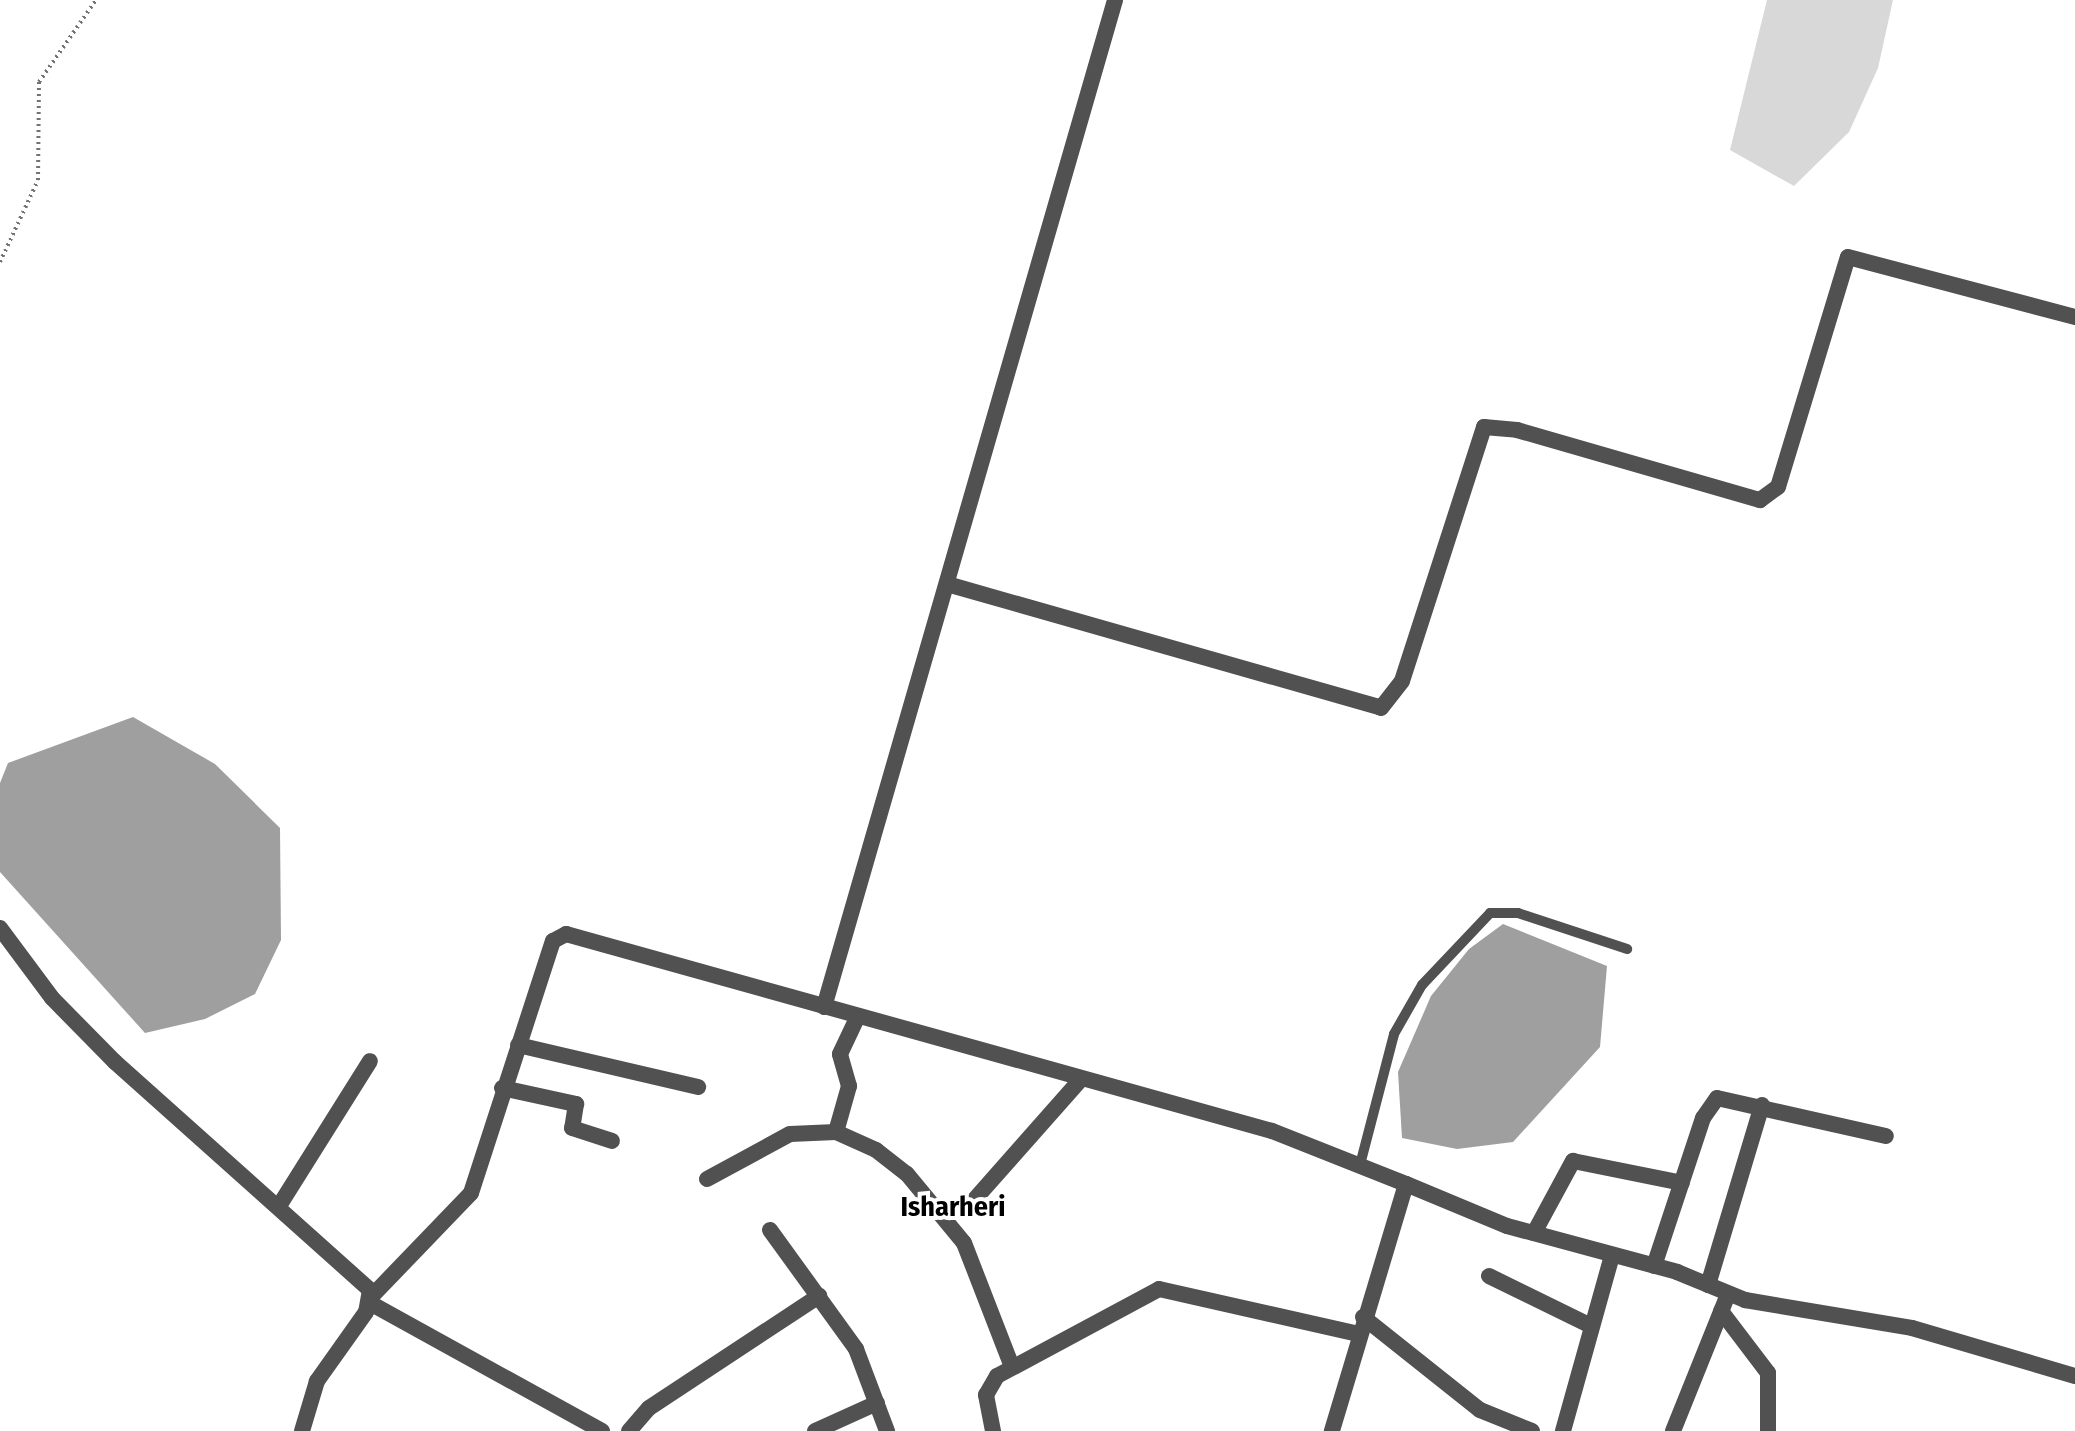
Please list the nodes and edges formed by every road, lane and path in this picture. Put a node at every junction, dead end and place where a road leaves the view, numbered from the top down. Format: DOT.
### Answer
graph roads {
  1 [pos="96,0"];
  2 [pos="1115,0"];
  3 [pos="0,262"];
  4 [pos="2075,317"];
  5 [pos="947,584"];
  6 [pos="0,928"];
  7 [pos="1627,949"];
  8 [pos="824,1007"];
  9 [pos="858,1016"];
  10 [pos="518,1045"];
  11 [pos="370,1061"];
  12 [pos="1081,1079"];
  13 [pos="698,1087"];
  14 [pos="502,1088"];
  15 [pos="1762,1105"];
  16 [pos="836,1132"];
  17 [pos="1886,1136"];
  18 [pos="612,1141"];
  19 [pos="1361,1161"];
  20 [pos="707,1179"];
  21 [pos="1682,1183"];
  22 [pos="1406,1184"];
  23 [pos="975,1199"];
  24 [pos="279,1206"];
  25 [pos="770,1230"];
  26 [pos="1534,1233"];
  27 [pos="1612,1255"];
  28 [pos="1654,1266"];
  29 [pos="1489,1276"];
  30 [pos="1708,1285"];
  31 [pos="1728,1294"];
  32 [pos="819,1296"];
  33 [pos="371,1300"];
  34 [pos="1721,1311"];
  35 [pos="1363,1317"];
  36 [pos="1591,1326"];
  37 [pos="1358,1334"];
  38 [pos="1012,1367"];
  39 [pos="2075,1376"];
  40 [pos="877,1403"];
  41 [pos="302,1431"];
  42 [pos="602,1431"];
  43 [pos="629,1431"];
  44 [pos="815,1431"];
  45 [pos="887,1431"];
  46 [pos="993,1431"];
  47 [pos="1332,1431"];
  48 [pos="1532,1431"];
  49 [pos="1563,1431"];
  50 [pos="1673,1431"];
  51 [pos="1768,1431"];
  1 -- 3 [label="path"];
  2 -- 5 [label="street"];
  4 -- 5 [label="street"];
  5 -- 8 [label="street"];
  6 -- 24 [label="street"];
  7 -- 19 [label="lane"];
  8 -- 9 [label="street"];
  8 -- 10 [label="street"];
  9 -- 12 [label="street"];
  9 -- 16 [label="street"];
  10 -- 13 [label="street"];
  10 -- 14 [label="street"];
  11 -- 24 [label="street"];
  12 -- 19 [label="street"];
  12 -- 23 [label="street"];
  14 -- 18 [label="street"];
  14 -- 33 [label="street"];
  15 -- 17 [label="street"];
  15 -- 21 [label="street"];
  15 -- 30 [label="street"];
  16 -- 20 [label="street"];
  16 -- 38 [label="street"];
  19 -- 22 [label="street"];
  21 -- 26 [label="street"];
  21 -- 28 [label="street"];
  22 -- 26 [label="street"];
  22 -- 35 [label="street"];
  24 -- 33 [label="street"];
  25 -- 32 [label="street"];
  26 -- 27 [label="street"];
  27 -- 28 [label="street"];
  27 -- 36 [label="street"];
  28 -- 30 [label="street"];
  29 -- 36 [label="street"];
  30 -- 31 [label="street"];
  31 -- 34 [label="street"];
  31 -- 39 [label="street"];
  32 -- 40 [label="street"];
  32 -- 43 [label="street"];
  33 -- 41 [label="street"];
  33 -- 42 [label="street"];
  34 -- 50 [label="street"];
  34 -- 51 [label="street"];
  35 -- 37 [label="street"];
  35 -- 48 [label="street"];
  36 -- 49 [label="street"];
  37 -- 38 [label="street"];
  37 -- 47 [label="street"];
  38 -- 46 [label="street"];
  40 -- 44 [label="street"];
  40 -- 45 [label="street"];
}
